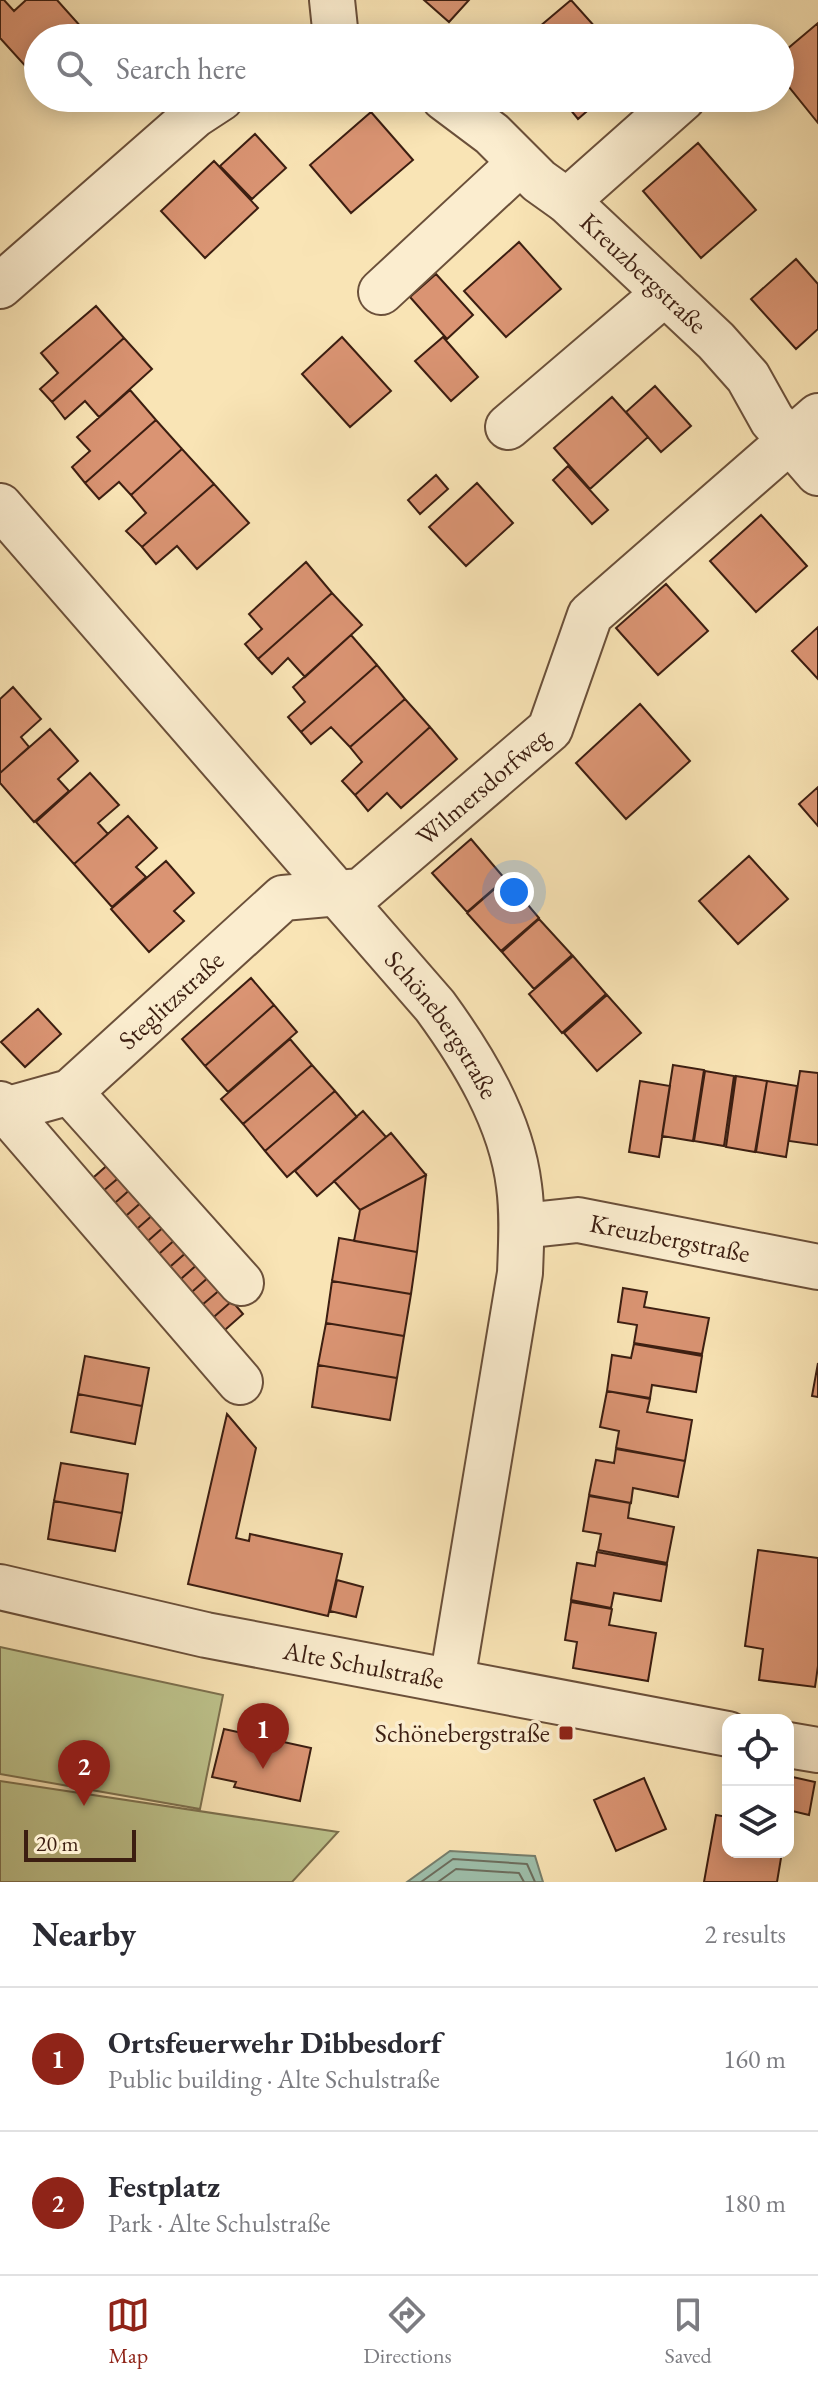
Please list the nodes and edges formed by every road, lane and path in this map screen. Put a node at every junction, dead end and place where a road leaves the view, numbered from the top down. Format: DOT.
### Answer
graph roads {
  1 [pos="332,0"];
  2 [pos="335,24"];
  3 [pos="200,112"];
  4 [pos="463,112"];
  5 [pos="667,112"];
  6 [pos="520,163"];
  7 [pos="567,201"];
  8 [pos="0,286"];
  9 [pos="381,292"];
  10 [pos="665,293"];
  11 [pos="508,427"];
  12 [pos="809,444"];
  13 [pos="0,506"];
  14 [pos="334,893"];
  15 [pos="70,1092"];
  16 [pos="3,1107"];
  17 [pos="522,1226"];
  18 [pos="818,1267"];
  19 [pos="241,1283"];
  20 [pos="240,1382"];
  21 [pos="0,1587"];
  22 [pos="452,1681"];
  23 [pos="722,1733"];
  24 [pos="794,1746"];
  25 [pos="818,1750"];
  1 -- 2 [label="street"];
  3 -- 8 [label="street"];
  4 -- 6 [label="street, Kreuzbergstraße"];
  5 -- 7 [label="street"];
  6 -- 7 [label="street, Kreuzbergstraße"];
  6 -- 9 [label="street"];
  7 -- 10 [label="street, Kreuzbergstraße"];
  10 -- 11 [label="street"];
  10 -- 12 [label="street, Kreuzbergstraße"];
  12 -- 14 [label="street, Wilmersdorfweg"];
  13 -- 14 [label="street, Schönebergstraße"];
  14 -- 15 [label="street, Steglitzstraße"];
  14 -- 17 [label="street, Schönebergstraße"];
  15 -- 16 [label="street, Steglitzstraße"];
  15 -- 19 [label="street"];
  16 -- 20 [label="street, Steglitzstraße"];
  17 -- 18 [label="street, Kreuzbergstraße"];
  17 -- 22 [label="street, Schönebergstraße"];
  21 -- 22 [label="street, Alte Schulstraße"];
  22 -- 23 [label="street, Alte Schulstraße"];
  24 -- 25 [label="street"];
}
